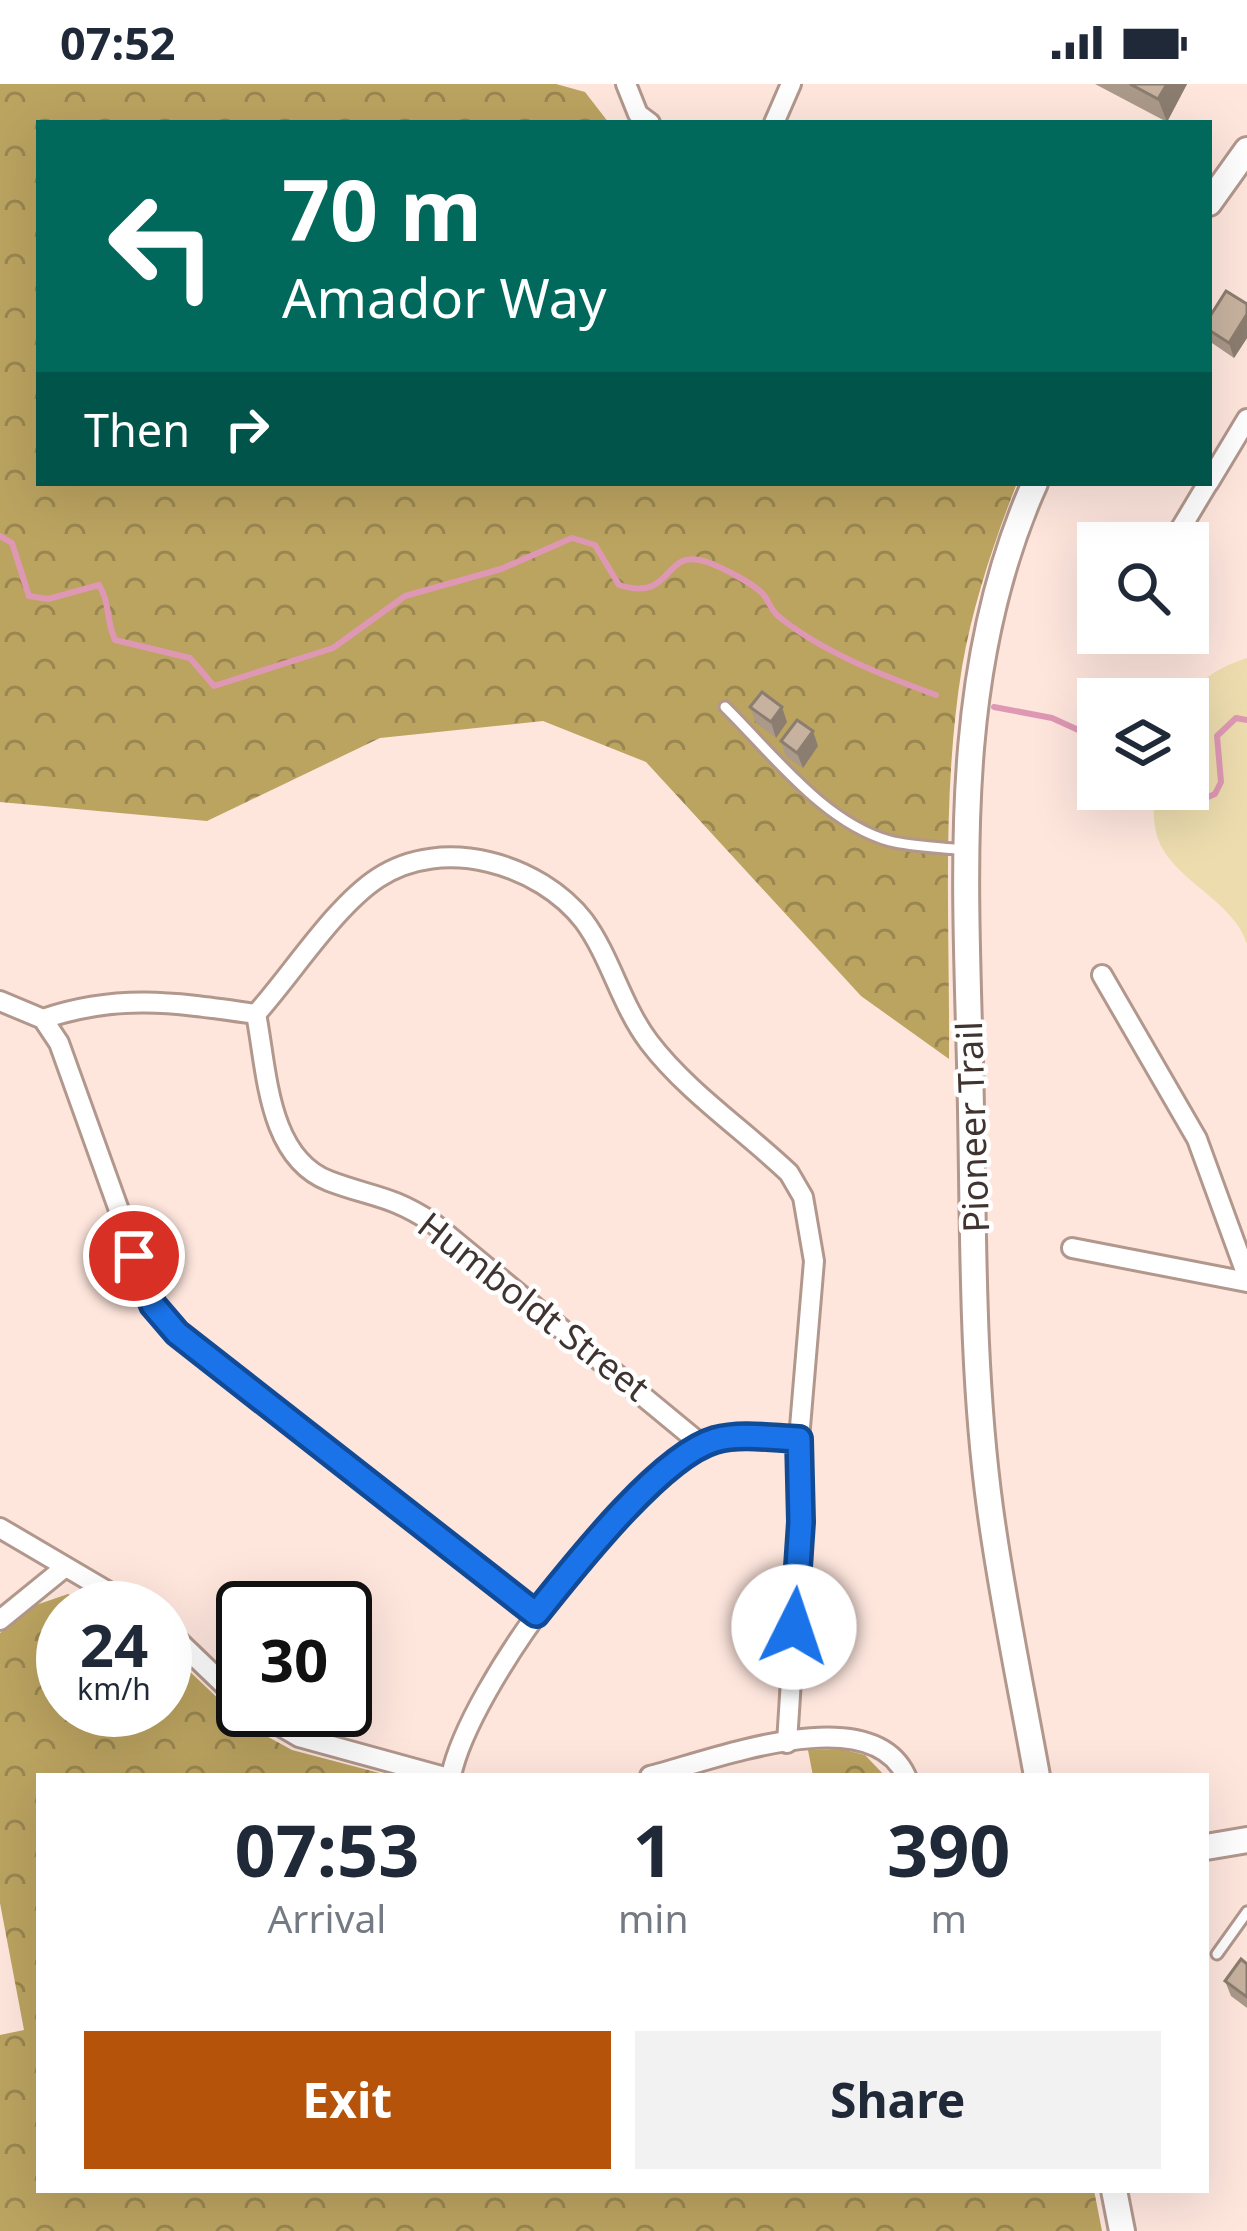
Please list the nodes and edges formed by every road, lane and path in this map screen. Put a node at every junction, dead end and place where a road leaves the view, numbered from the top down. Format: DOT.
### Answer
graph roads {
  1 [pos="626,84"];
  2 [pos="791,84"];
  3 [pos="646,120"];
  4 [pos="775,120"];
  5 [pos="1247,151"];
  6 [pos="1212,199"];
  7 [pos="1247,419"];
  8 [pos="1212,477"];
  9 [pos="1034,486"];
  10 [pos="1207,486"];
  11 [pos="1185,522"];
  12 [pos="725,706"];
  13 [pos="964,850"];
  14 [pos="1102,975"];
  15 [pos="0,1000"];
  16 [pos="256,1014"];
  17 [pos="43,1019"];
  18 [pos="1072,1248"];
  19 [pos="1247,1279"];
  20 [pos="799,1439"];
  21 [pos="703,1445"];
  22 [pos="0,1528"];
  23 [pos="64,1568"];
  24 [pos="87,1581"];
  25 [pos="536,1614"];
  26 [pos="0,1620"];
  27 [pos="192,1654"];
  28 [pos="216,1677"];
  29 [pos="299,1737"];
  30 [pos="787,1743"];
  31 [pos="429,1773"];
  32 [pos="452,1773"];
  33 [pos="662,1773"];
  34 [pos="904,1773"];
  35 [pos="1036,1773"];
  36 [pos="1247,1840"];
  37 [pos="1209,1846"];
  38 [pos="1247,1912"];
  39 [pos="1217,1954"];
  40 [pos="1115,2193"];
  41 [pos="1121,2231"];
  1 -- 3 [label="street"];
  2 -- 4 [label="street"];
  5 -- 6 [label="main road"];
  7 -- 8 [label="street"];
  9 -- 13 [label="main road, Pioneer Trail"];
  10 -- 11 [label="street"];
  12 -- 13 [label="lane"];
  13 -- 35 [label="main road, Pioneer Trail"];
  14 -- 19 [label="street"];
  15 -- 17 [label="street"];
  16 -- 17 [label="street"];
  16 -- 20 [label="street"];
  16 -- 21 [label="street, Humboldt Street"];
  17 -- 25 [label="street"];
  18 -- 19 [label="street"];
  20 -- 21 [label="street"];
  20 -- 30 [label="street"];
  21 -- 25 [label="street"];
  22 -- 23 [label="street"];
  23 -- 24 [label="street"];
  23 -- 26 [label="street"];
  25 -- 32 [label="street"];
  27 -- 28 [label="street"];
  29 -- 31 [label="street"];
  30 -- 33 [label="street"];
  30 -- 34 [label="street"];
  36 -- 37 [label="main road"];
  38 -- 39 [label="lane"];
  40 -- 41 [label="main road"];
}
